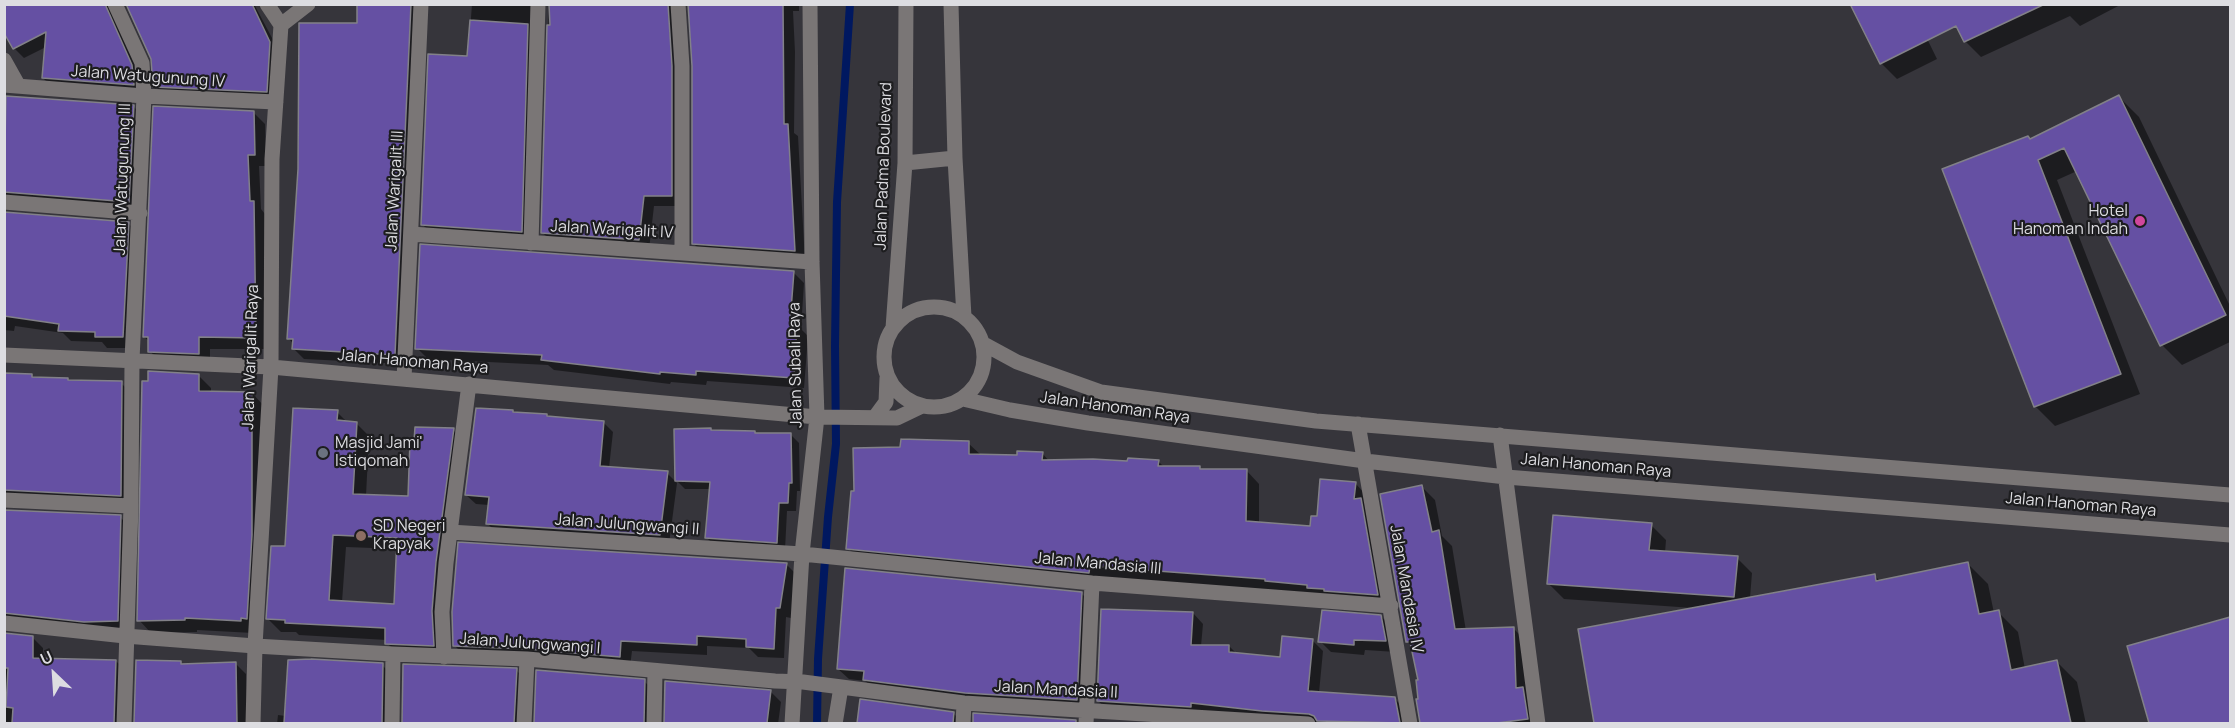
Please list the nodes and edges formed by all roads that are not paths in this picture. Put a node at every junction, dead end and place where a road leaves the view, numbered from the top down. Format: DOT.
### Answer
graph roads {
  1 [pos="115,4"];
  2 [pos="267,4"];
  3 [pos="308,4"];
  4 [pos="421,4"];
  5 [pos="538,4"];
  6 [pos="678,4"];
  7 [pos="810,4"];
  8 [pos="906,4"];
  9 [pos="951,4"];
  10 [pos="280,24"];
  11 [pos="4,60"];
  12 [pos="11,85"];
  13 [pos="144,96"];
  14 [pos="276,102"];
  15 [pos="955,158"];
  16 [pos="905,163"];
  17 [pos="4,202"];
  18 [pos="140,213"];
  19 [pos="411,234"];
  20 [pos="531,243"];
  21 [pos="682,252"];
  22 [pos="812,262"];
  23 [pos="964,317"];
  24 [pos="893,328"];
  25 [pos="982,342"];
  26 [pos="4,355"];
  27 [pos="132,360"];
  28 [pos="271,367"];
  29 [pos="887,378"];
  30 [pos="404,379"];
  31 [pos="469,384"];
  32 [pos="963,399"];
  33 [pos="922,406"];
  34 [pos="831,417"];
  35 [pos="875,417"];
  36 [pos="1358,424"];
  37 [pos="1500,435"];
  38 [pos="1365,460"];
  39 [pos="1506,477"];
  40 [pos="2230,495"];
  41 [pos="4,500"];
  42 [pos="131,506"];
  43 [pos="450,532"];
  44 [pos="2230,535"];
  45 [pos="802,554"];
  46 [pos="1092,583"];
  47 [pos="1391,606"];
  48 [pos="4,623"];
  49 [pos="125,636"];
  50 [pos="255,646"];
  51 [pos="393,654"];
  52 [pos="444,657"];
  53 [pos="527,659"];
  54 [pos="656,671"];
  55 [pos="798,682"];
  56 [pos="837,686"];
  57 [pos="963,703"];
  58 [pos="1086,716"];
  59 [pos="124,723"];
  60 [pos="253,723"];
  61 [pos="392,723"];
  62 [pos="524,723"];
  63 [pos="654,723"];
  64 [pos="792,723"];
  65 [pos="835,723"];
  66 [pos="963,723"];
  67 [pos="1308,723"];
  68 [pos="1410,723"];
  69 [pos="1539,723"];
  1 -- 13 [label="street, Jalan Watugunung III"];
  2 -- 10 [label="street"];
  3 -- 10 [label="street"];
  4 -- 19 [label="street, Jalan Warigalit III"];
  5 -- 20 [label="street"];
  6 -- 21 [label="street"];
  7 -- 22 [label="street, Jalan Subali Raya"];
  8 -- 16 [label="street, Jalan Padma Boulevard"];
  9 -- 15 [label="street"];
  10 -- 14 [label="street, Jalan Warigalit Raya"];
  11 -- 12 [label="street, Jalan Watugunung IV"];
  12 -- 13 [label="street, Jalan Watugunung IV"];
  13 -- 14 [label="street, Jalan Watugunung IV"];
  13 -- 18 [label="street, Jalan Watugunung III"];
  14 -- 28 [label="street, Jalan Warigalit Raya"];
  15 -- 16 [label="street"];
  15 -- 23 [label="street"];
  16 -- 24 [label="street, Jalan Padma Boulevard"];
  17 -- 18 [label="street"];
  18 -- 27 [label="street, Jalan Watugunung III"];
  19 -- 20 [label="street, Jalan Warigalit IV"];
  19 -- 30 [label="street, Jalan Warigalit III"];
  20 -- 21 [label="street, Jalan Warigalit IV"];
  21 -- 22 [label="street, Jalan Warigalit IV"];
  22 -- 34 [label="street, Jalan Subali Raya"];
  23 -- 24 [label="street"];
  23 -- 25 [label="street"];
  24 -- 29 [label="street"];
  25 -- 32 [label="street"];
  25 -- 36 [label="street, Jalan Hanoman Raya"];
  26 -- 27 [label="street, Jalan Hanoman Raya"];
  27 -- 28 [label="street, Jalan Hanoman Raya"];
  27 -- 42 [label="street, Jalan Watugunung III"];
  28 -- 30 [label="street, Jalan Hanoman Raya"];
  28 -- 50 [label="street, Jalan Warigalit Raya"];
  29 -- 33 [label="street"];
  29 -- 35 [label="street"];
  30 -- 31 [label="street, Jalan Hanoman Raya"];
  31 -- 34 [label="street, Jalan Hanoman Raya"];
  31 -- 43 [label="street"];
  32 -- 33 [label="street"];
  32 -- 38 [label="street, Jalan Hanoman Raya"];
  33 -- 35 [label="street, Jalan Hanoman Raya"];
  34 -- 35 [label="street, Jalan Hanoman Raya"];
  34 -- 45 [label="street, Jalan Subali Raya"];
  36 -- 37 [label="street, Jalan Hanoman Raya"];
  36 -- 38 [label="street, Jalan Mandasia IV"];
  37 -- 39 [label="street"];
  37 -- 40 [label="street, Jalan Hanoman Raya"];
  38 -- 39 [label="street, Jalan Hanoman Raya"];
  38 -- 47 [label="street, Jalan Mandasia IV"];
  39 -- 44 [label="street, Jalan Hanoman Raya"];
  39 -- 69 [label="street"];
  41 -- 42 [label="street"];
  42 -- 49 [label="street, Jalan Watugunung III"];
  43 -- 45 [label="street, Jalan Julungwangi II"];
  43 -- 52 [label="street"];
  45 -- 46 [label="street, Jalan Mandasia III"];
  45 -- 55 [label="street, Jalan Subali Raya"];
  46 -- 47 [label="street, Jalan Mandasia III"];
  46 -- 58 [label="street"];
  47 -- 68 [label="street, Jalan Mandasia IV"];
  48 -- 49 [label="street, Jalan Julungwangi I"];
  49 -- 50 [label="street, Jalan Julungwangi I"];
  49 -- 59 [label="street, Jalan Watugunung III"];
  50 -- 51 [label="street, Jalan Julungwangi I"];
  50 -- 60 [label="street, Jalan Warigalit Raya"];
  51 -- 52 [label="street, Jalan Julungwangi I"];
  51 -- 61 [label="street"];
  52 -- 53 [label="street, Jalan Julungwangi I"];
  53 -- 54 [label="street, Jalan Julungwangi I"];
  53 -- 62 [label="street"];
  54 -- 55 [label="street, Jalan Julungwangi I"];
  54 -- 63 [label="street"];
  55 -- 56 [label="street, Jalan Mandasia II"];
  55 -- 64 [label="street, Jalan Subali Raya"];
  56 -- 57 [label="street, Jalan Mandasia II"];
  56 -- 65 [label="street"];
  57 -- 58 [label="street, Jalan Mandasia II"];
  57 -- 66 [label="street"];
  58 -- 67 [label="street, Jalan Mandasia II"];
}
